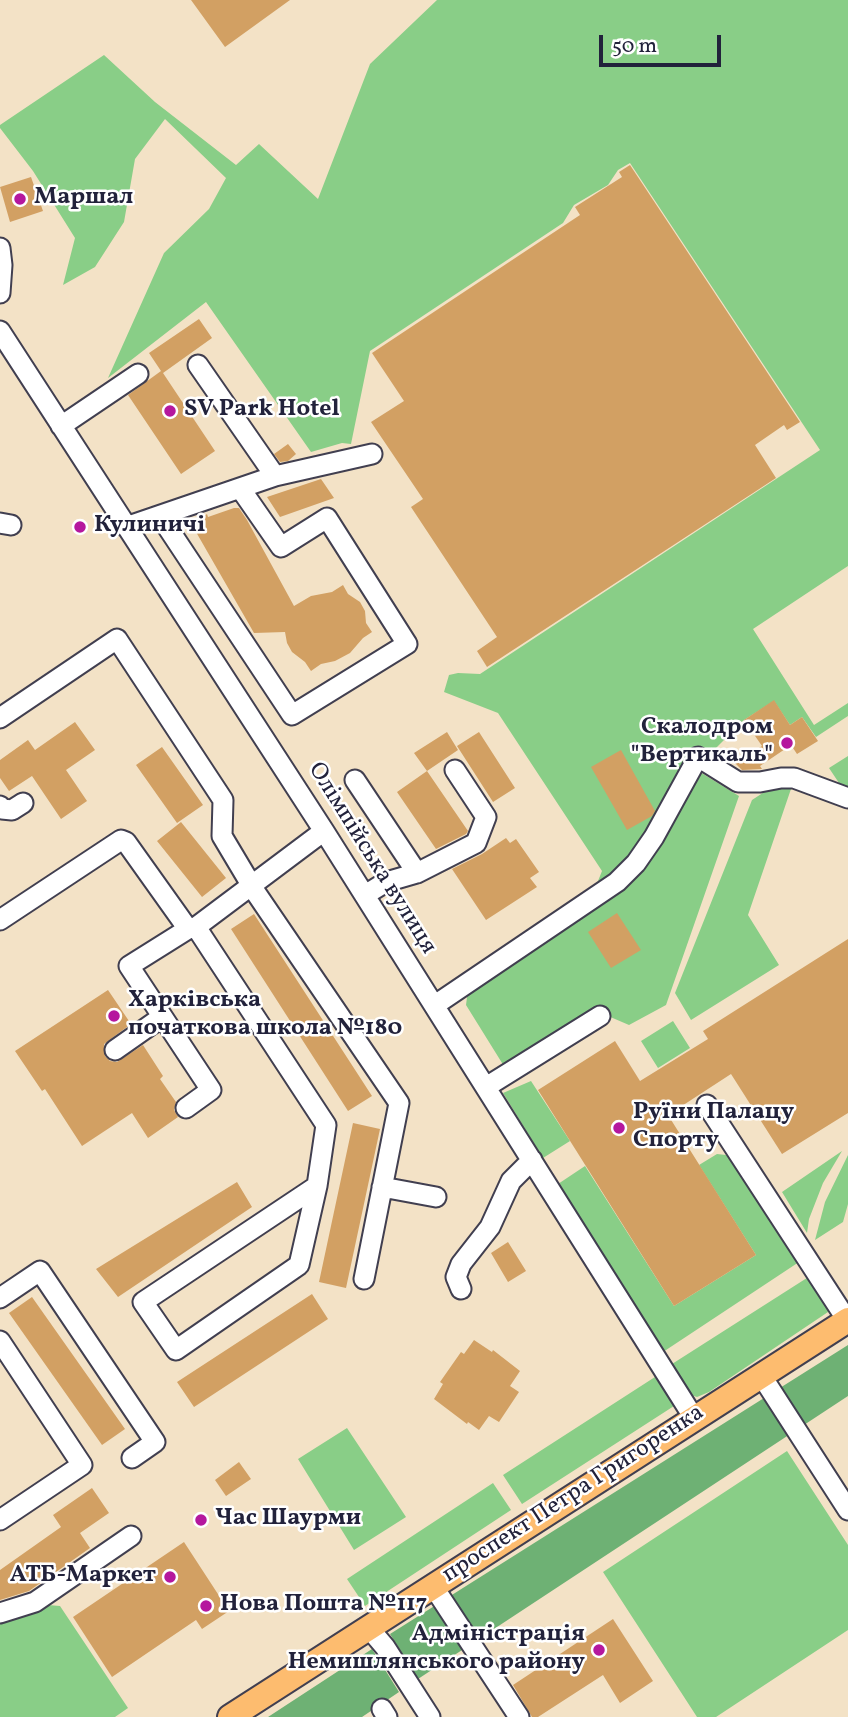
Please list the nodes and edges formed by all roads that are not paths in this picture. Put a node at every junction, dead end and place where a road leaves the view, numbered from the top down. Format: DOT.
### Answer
graph roads {
  1 [pos="0,248"];
  2 [pos="0,293"];
  3 [pos="0,331"];
  4 [pos="198,365"];
  5 [pos="138,374"];
  6 [pos="61,426"];
  7 [pos="372,454"];
  8 [pos="275,476"];
  9 [pos="240,488"];
  10 [pos="160,516"];
  11 [pos="126,527"];
  12 [pos="0,718"];
  13 [pos="455,770"];
  14 [pos="355,780"];
  15 [pos="848,797"];
  16 [pos="23,803"];
  17 [pos="0,806"];
  18 [pos="324,831"];
  19 [pos="417,873"];
  20 [pos="251,885"];
  21 [pos="365,895"];
  22 [pos="0,920"];
  23 [pos="192,928"];
  24 [pos="435,1005"];
  25 [pos="600,1016"];
  26 [pos="162,1017"];
  27 [pos="115,1050"];
  28 [pos="486,1087"];
  29 [pos="707,1104"];
  30 [pos="186,1108"];
  31 [pos="532,1160"];
  32 [pos="317,1186"];
  33 [pos="383,1187"];
  34 [pos="436,1197"];
  35 [pos="364,1279"];
  36 [pos="461,1289"];
  37 [pos="0,1297"];
  38 [pos="848,1320"];
  39 [pos="0,1341"];
  40 [pos="761,1375"];
  41 [pos="694,1418"];
  42 [pos="132,1458"];
  43 [pos="848,1510"];
  44 [pos="0,1520"];
  45 [pos="131,1536"];
  46 [pos="433,1586"];
  47 [pos="0,1613"];
  48 [pos="368,1627"];
  49 [pos="230,1717"];
  50 [pos="430,1717"];
  51 [pos="519,1717"];
  1 -- 2 [label="street"];
  3 -- 6 [label="street, Олімпійська вулиця"];
  4 -- 8 [label="street"];
  5 -- 6 [label="street"];
  6 -- 11 [label="street, Олімпійська вулиця"];
  7 -- 8 [label="street"];
  8 -- 9 [label="street"];
  9 -- 10 [label="street"];
  9 -- 10 [label="street"];
  10 -- 11 [label="street"];
  11 -- 18 [label="street, Олімпійська вулиця"];
  12 -- 20 [label="street"];
  13 -- 19 [label="street"];
  14 -- 19 [label="street"];
  15 -- 24 [label="street"];
  16 -- 17 [label="street"];
  18 -- 20 [label="street"];
  18 -- 21 [label="street, Олімпійська вулиця"];
  19 -- 21 [label="street"];
  20 -- 23 [label="street"];
  20 -- 33 [label="street"];
  21 -- 24 [label="street, Олімпійська вулиця"];
  22 -- 23 [label="street"];
  23 -- 26 [label="street"];
  23 -- 32 [label="street"];
  24 -- 28 [label="street, Олімпійська вулиця"];
  25 -- 28 [label="street"];
  26 -- 27 [label="street"];
  26 -- 30 [label="street"];
  28 -- 31 [label="street, Олімпійська вулиця"];
  29 -- 38 [label="street"];
  31 -- 36 [label="street"];
  31 -- 41 [label="street, Олімпійська вулиця"];
  32 -- 32 [label="street"];
  33 -- 34 [label="street"];
  33 -- 35 [label="street"];
  37 -- 42 [label="street"];
  38 -- 40 [label="main road, проспект Петра Григоренка"];
  39 -- 44 [label="street"];
  40 -- 41 [label="main road, проспект Петра Григоренка"];
  40 -- 43 [label="street"];
  41 -- 46 [label="main road, проспект Петра Григоренка"];
  45 -- 47 [label="street"];
  46 -- 48 [label="main road, проспект Петра Григоренка"];
  46 -- 51 [label="street"];
  48 -- 49 [label="main road, проспект Петра Григоренка"];
  48 -- 50 [label="street"];
}
